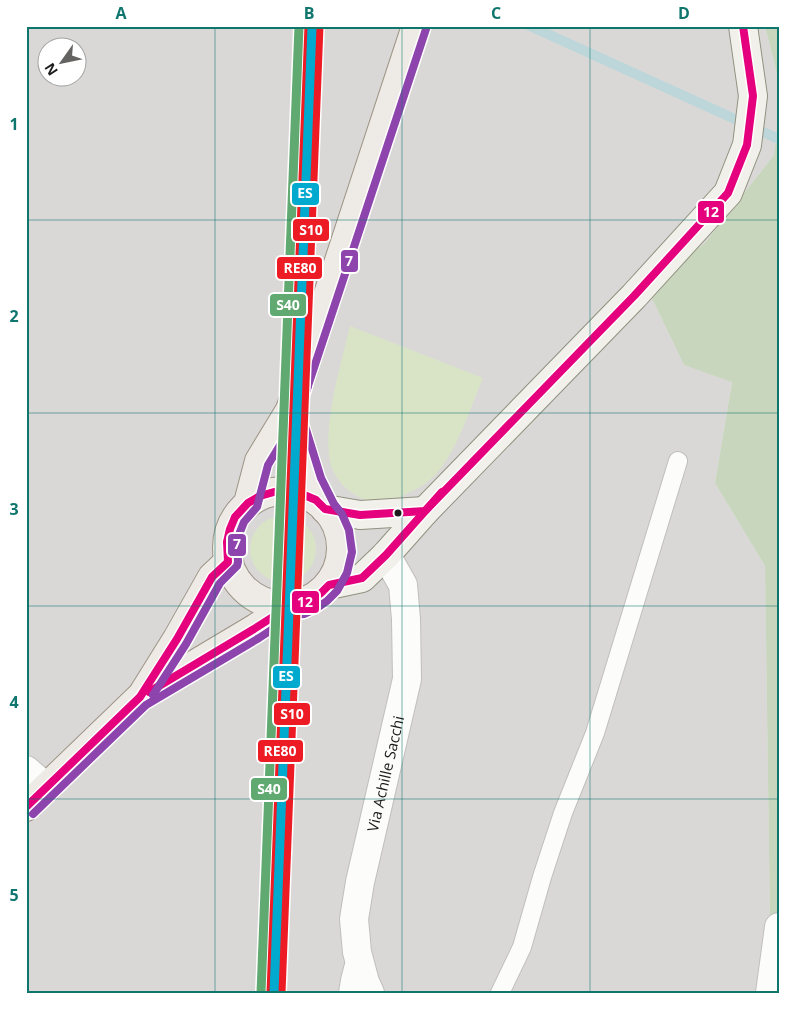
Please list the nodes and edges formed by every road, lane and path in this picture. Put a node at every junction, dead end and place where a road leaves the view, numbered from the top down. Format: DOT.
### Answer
graph roads {
  1 [pos="416,26"];
  2 [pos="743,26"];
  3 [pos="290,410"];
  4 [pos="678,461"];
  5 [pos="248,503"];
  6 [pos="326,509"];
  7 [pos="425,511"];
  8 [pos="386,555"];
  9 [pos="228,562"];
  10 [pos="329,585"];
  11 [pos="290,606"];
  12 [pos="140,697"];
  13 [pos="26,770"];
  14 [pos="47,788"];
  15 [pos="26,807"];
  16 [pos="779,927"];
  17 [pos="357,952"];
  18 [pos="348,993"];
  19 [pos="370,993"];
  20 [pos="500,993"];
  21 [pos="770,993"];
  1 -- 3 [label="main road"];
  2 -- 7 [label="main road"];
  3 -- 5 [label="main road"];
  3 -- 6 [label="main road"];
  4 -- 20 [label="lane"];
  5 -- 6 [label="main road"];
  5 -- 9 [label="main road"];
  6 -- 7 [label="main road"];
  6 -- 10 [label="main road"];
  7 -- 8 [label="main road"];
  8 -- 10 [label="main road"];
  8 -- 17 [label="street, Via Achille Sacchi"];
  9 -- 11 [label="main road"];
  9 -- 12 [label="main road"];
  10 -- 11 [label="main road"];
  11 -- 12 [label="main road"];
  12 -- 14 [label="main road"];
  13 -- 14 [label="street"];
  14 -- 15 [label="main road"];
  16 -- 21 [label="street"];
  17 -- 18 [label="lane"];
  17 -- 19 [label="street, Via Achille Sacchi"];
}
